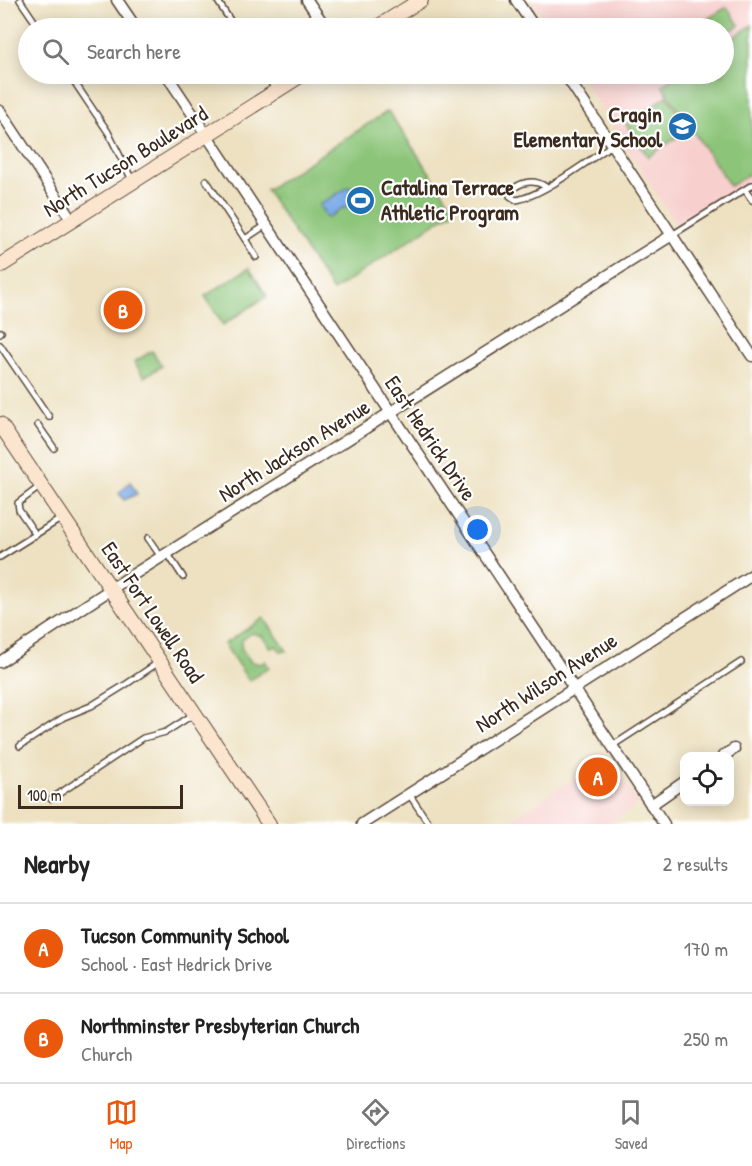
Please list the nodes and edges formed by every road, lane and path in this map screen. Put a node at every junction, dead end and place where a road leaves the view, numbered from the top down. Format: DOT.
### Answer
graph roads {
  1 [pos="20,0"];
  2 [pos="117,0"];
  3 [pos="217,0"];
  4 [pos="307,0"];
  5 [pos="516,0"];
  6 [pos="415,2"];
  7 [pos="32,18"];
  8 [pos="129,18"];
  9 [pos="229,18"];
  10 [pos="319,18"];
  11 [pos="391,18"];
  12 [pos="528,18"];
  13 [pos="76,84"];
  14 [pos="173,84"];
  15 [pos="272,84"];
  16 [pos="286,84"];
  17 [pos="572,84"];
  18 [pos="276,90"];
  19 [pos="0,111"];
  20 [pos="206,134"];
  21 [pos="612,145"];
  22 [pos="206,180"];
  23 [pos="132,181"];
  24 [pos="752,185"];
  25 [pos="546,187"];
  26 [pos="745,190"];
  27 [pos="752,200"];
  28 [pos="72,219"];
  29 [pos="266,225"];
  30 [pos="672,235"];
  31 [pos="245,239"];
  32 [pos="256,257"];
  33 [pos="0,266"];
  34 [pos="0,345"];
  35 [pos="752,356"];
  36 [pos="390,412"];
  37 [pos="49,417"];
  38 [pos="0,424"];
  39 [pos="38,425"];
  40 [pos="54,448"];
  41 [pos="42,485"];
  42 [pos="63,517"];
  43 [pos="36,536"];
  44 [pos="148,538"];
  45 [pos="164,555"];
  46 [pos="0,557"];
  47 [pos="752,575"];
  48 [pos="183,577"];
  49 [pos="112,588"];
  50 [pos="160,661"];
  51 [pos="0,662"];
  52 [pos="741,662"];
  53 [pos="573,688"];
  54 [pos="195,713"];
  55 [pos="20,746"];
  56 [pos="612,746"];
  57 [pos="734,749"];
  58 [pos="729,752"];
  59 [pos="680,785"];
  60 [pos="409,794"];
  61 [pos="51,799"];
  62 [pos="651,805"];
  63 [pos="269,824"];
  64 [pos="362,824"];
  65 [pos="429,824"];
  66 [pos="664,824"];
  1 -- 7 [label="lane"];
  2 -- 8 [label="street"];
  3 -- 9 [label="lane"];
  4 -- 10 [label="street"];
  5 -- 12 [label="street"];
  6 -- 11 [label="main road"];
  13 -- 23 [label="lane"];
  14 -- 20 [label="street, East Hedrick Drive"];
  15 -- 18 [label="lane"];
  16 -- 18 [label="main road, North Tucson Boulevard"];
  17 -- 21 [label="street"];
  18 -- 20 [label="main road, North Tucson Boulevard"];
  19 -- 28 [label="street"];
  20 -- 23 [label="main road, North Tucson Boulevard"];
  20 -- 29 [label="street, East Hedrick Drive"];
  21 -- 25 [label="lane"];
  21 -- 30 [label="street"];
  22 -- 31 [label="lane"];
  23 -- 28 [label="main road, North Tucson Boulevard"];
  24 -- 26 [label="lane"];
  25 -- 25 [label="lane"];
  26 -- 27 [label="lane"];
  26 -- 30 [label="lane"];
  28 -- 33 [label="main road, North Tucson Boulevard"];
  29 -- 31 [label="lane"];
  29 -- 36 [label="street, East Hedrick Drive"];
  30 -- 35 [label="street"];
  30 -- 36 [label="street, North Jackson Avenue"];
  31 -- 32 [label="lane"];
  34 -- 37 [label="lane"];
  36 -- 45 [label="street, North Jackson Avenue"];
  36 -- 53 [label="street, East Hedrick Drive"];
  38 -- 41 [label="main road, East Fort Lowell Road"];
  39 -- 40 [label="lane"];
  41 -- 42 [label="main road, East Fort Lowell Road"];
  41 -- 43 [label="lane"];
  42 -- 43 [label="lane"];
  42 -- 49 [label="main road, East Fort Lowell Road"];
  43 -- 46 [label="lane"];
  44 -- 45 [label="lane"];
  45 -- 48 [label="lane"];
  45 -- 49 [label="street, North Jackson Avenue"];
  47 -- 53 [label="street, North Wilson Avenue"];
  49 -- 50 [label="main road, East Fort Lowell Road"];
  49 -- 51 [label="street, North Jackson Avenue"];
  50 -- 54 [label="main road, East Fort Lowell Road"];
  50 -- 55 [label="lane"];
  52 -- 56 [label="lane"];
  53 -- 56 [label="street, East Hedrick Drive"];
  53 -- 60 [label="street, North Wilson Avenue"];
  54 -- 61 [label="lane"];
  54 -- 63 [label="main road, East Fort Lowell Road"];
  56 -- 62 [label="street, East Hedrick Drive"];
  57 -- 58 [label="street"];
  59 -- 62 [label="street"];
  60 -- 64 [label="street, North Wilson Avenue"];
  60 -- 65 [label="lane"];
  62 -- 66 [label="street, East Hedrick Drive"];
}
